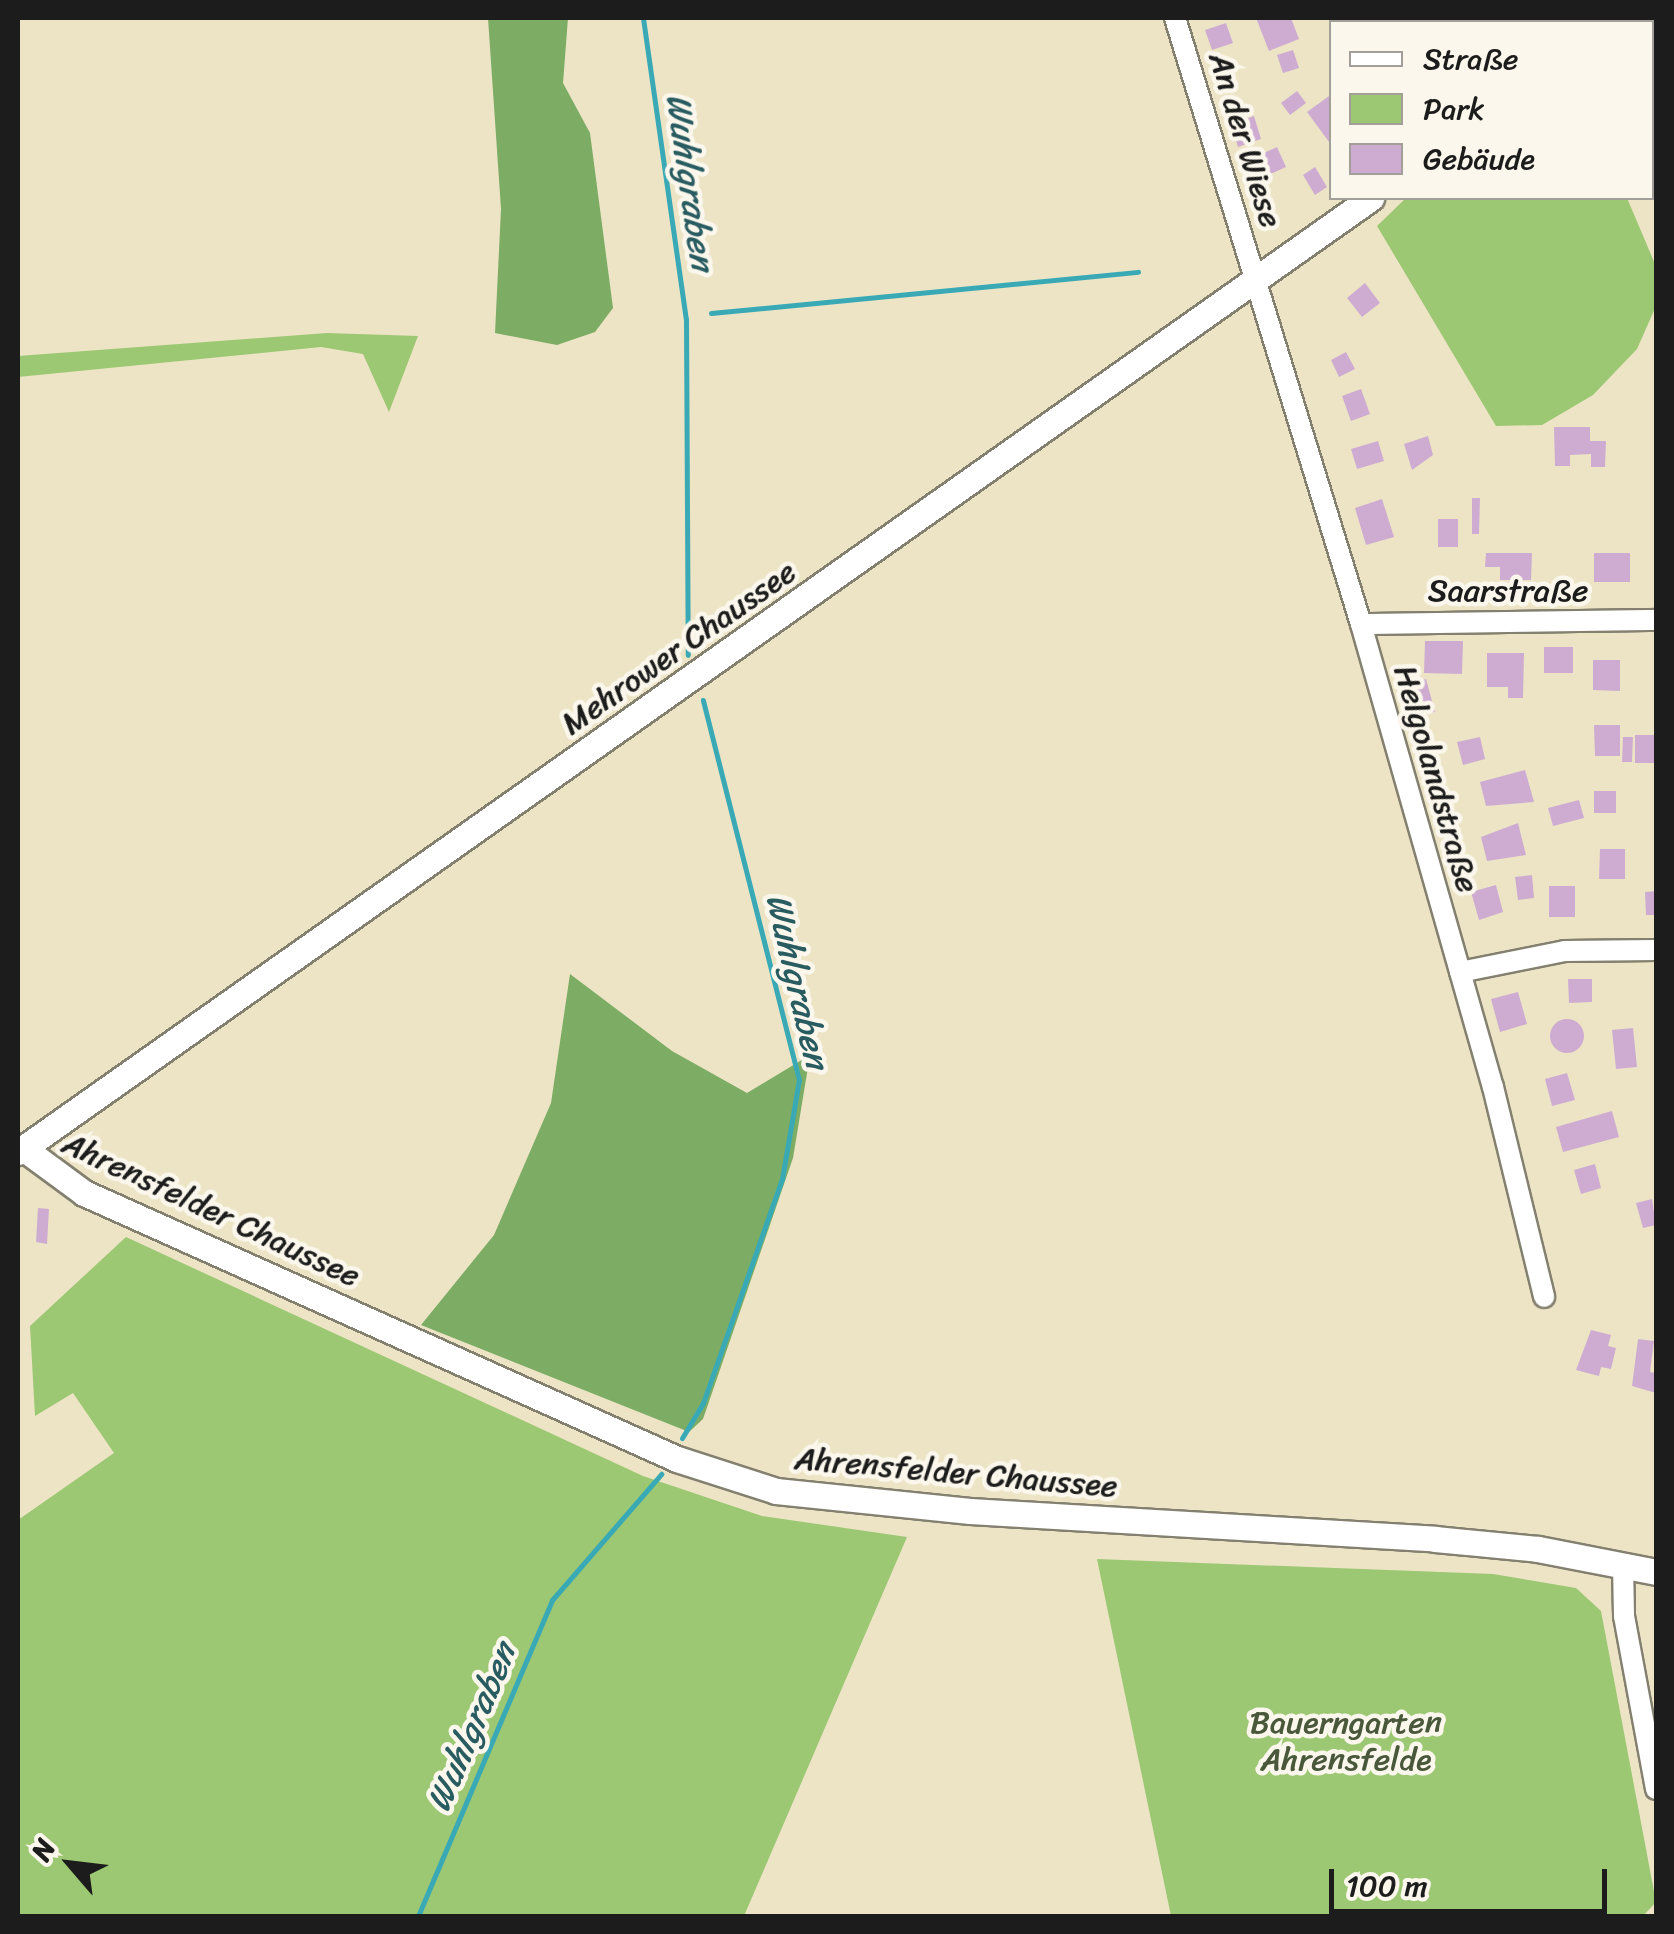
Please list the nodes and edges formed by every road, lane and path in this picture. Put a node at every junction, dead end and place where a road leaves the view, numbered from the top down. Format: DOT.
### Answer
graph roads {
  1 [pos="1175,18"];
  2 [pos="1368,200"];
  3 [pos="1257,280"];
  4 [pos="1656,620"];
  5 [pos="1361,624"];
  6 [pos="1656,950"];
  7 [pos="1460,972"];
  8 [pos="20,1150"];
  9 [pos="1544,1297"];
  10 [pos="1622,1564"];
  11 [pos="1656,1572"];
  12 [pos="1656,1789"];
  1 -- 3 [label="street, An der Wiese"];
  2 -- 3 [label="main road, Mehrower Chaussee"];
  3 -- 5 [label="street, Helgolandstraße"];
  3 -- 8 [label="main road, Mehrower Chaussee"];
  4 -- 5 [label="street, Saarstraße"];
  5 -- 7 [label="street, Helgolandstraße"];
  6 -- 7 [label="street"];
  7 -- 9 [label="street, Helgolandstraße"];
  8 -- 10 [label="main road, Ahrensfelder Chaussee"];
  10 -- 11 [label="main road, Ahrensfelder Chaussee"];
  10 -- 12 [label="street"];
}
